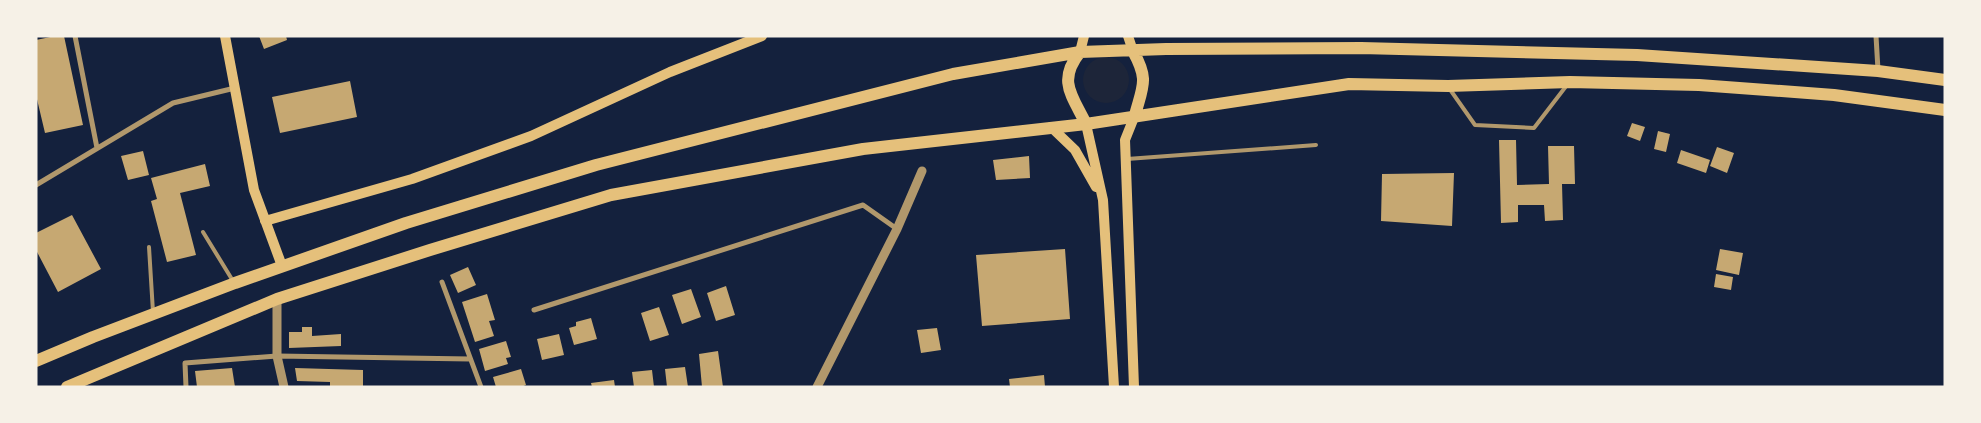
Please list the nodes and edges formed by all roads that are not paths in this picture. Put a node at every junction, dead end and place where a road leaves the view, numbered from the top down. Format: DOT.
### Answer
graph roads {
  1 [pos="75,36"];
  2 [pos="226,36"];
  3 [pos="762,36"];
  4 [pos="1084,36"];
  5 [pos="1128,36"];
  6 [pos="1876,36"];
  7 [pos="1133,51"];
  8 [pos="1080,52"];
  9 [pos="1878,71"];
  10 [pos="1945,80"];
  11 [pos="1570,82"];
  12 [pos="1448,86"];
  13 [pos="235,88"];
  14 [pos="1945,110"];
  15 [pos="1134,116"];
  16 [pos="1086,124"];
  17 [pos="1051,126"];
  18 [pos="1316,145"];
  19 [pos="97,148"];
  20 [pos="1127,159"];
  21 [pos="922,170"];
  22 [pos="36,184"];
  23 [pos="1103,200"];
  24 [pos="265,221"];
  25 [pos="897,228"];
  26 [pos="203,232"];
  27 [pos="149,247"];
  28 [pos="282,266"];
  29 [pos="442,282"];
  30 [pos="234,283"];
  31 [pos="277,299"];
  32 [pos="534,310"];
  33 [pos="153,313"];
  34 [pos="277,356"];
  35 [pos="470,358"];
  36 [pos="36,361"];
  37 [pos="67,387"];
  38 [pos="186,387"];
  39 [pos="284,387"];
  40 [pos="481,387"];
  41 [pos="817,387"];
  42 [pos="1114,387"];
  43 [pos="1134,387"];
  1 -- 19 [label="street"];
  2 -- 13 [label="main road"];
  3 -- 24 [label="main road"];
  4 -- 8 [label="main road"];
  5 -- 7 [label="main road"];
  6 -- 9 [label="street"];
  7 -- 8 [label="highway"];
  7 -- 9 [label="highway"];
  7 -- 15 [label="highway"];
  8 -- 16 [label="highway"];
  8 -- 28 [label="highway"];
  9 -- 10 [label="highway"];
  11 -- 12 [label="highway"];
  11 -- 12 [label="lane"];
  11 -- 14 [label="highway"];
  12 -- 15 [label="highway"];
  13 -- 19 [label="street"];
  13 -- 24 [label="main road"];
  15 -- 16 [label="highway"];
  15 -- 20 [label="main road"];
  16 -- 17 [label="highway"];
  16 -- 23 [label="main road"];
  17 -- 23 [label="main road"];
  17 -- 31 [label="highway"];
  18 -- 20 [label="lane"];
  19 -- 22 [label="street"];
  20 -- 43 [label="main road"];
  21 -- 25 [label="street"];
  23 -- 42 [label="main road"];
  24 -- 28 [label="main road"];
  25 -- 32 [label="street"];
  25 -- 41 [label="street"];
  26 -- 30 [label="lane"];
  27 -- 33 [label="lane"];
  28 -- 30 [label="highway"];
  29 -- 35 [label="street"];
  30 -- 33 [label="highway"];
  31 -- 34 [label="street"];
  31 -- 37 [label="highway"];
  33 -- 36 [label="highway"];
  34 -- 35 [label="street"];
  34 -- 38 [label="street"];
  34 -- 39 [label="street"];
  35 -- 40 [label="street"];
}
